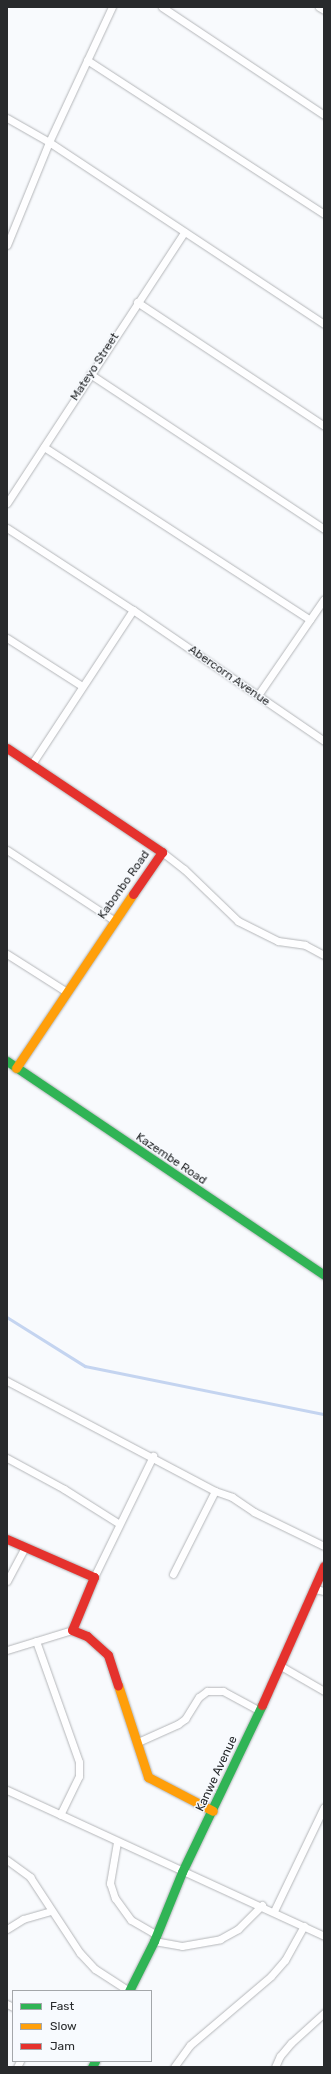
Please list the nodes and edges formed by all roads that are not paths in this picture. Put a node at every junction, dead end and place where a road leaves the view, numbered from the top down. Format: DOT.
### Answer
graph roads {
  1 [pos="112,7"];
  2 [pos="162,7"];
  3 [pos="319,7"];
  4 [pos="324,10"];
  5 [pos="87,60"];
  6 [pos="324,115"];
  7 [pos="7,118"];
  8 [pos="49,142"];
  9 [pos="324,214"];
  10 [pos="184,232"];
  11 [pos="7,245"];
  12 [pos="137,302"];
  13 [pos="324,324"];
  14 [pos="90,374"];
  15 [pos="324,426"];
  16 [pos="44,447"];
  17 [pos="7,503"];
  18 [pos="7,528"];
  19 [pos="324,529"];
  20 [pos="324,599"];
  21 [pos="133,610"];
  22 [pos="310,620"];
  23 [pos="7,638"];
  24 [pos="82,686"];
  25 [pos="258,695"];
  26 [pos="324,741"];
  27 [pos="7,748"];
  28 [pos="32,764"];
  29 [pos="7,850"];
  30 [pos="162,852"];
  31 [pos="115,921"];
  32 [pos="7,954"];
  33 [pos="324,955"];
  34 [pos="65,991"];
  35 [pos="7,1061"];
  36 [pos="16,1068"];
  37 [pos="324,1275"];
  38 [pos="7,1381"];
  39 [pos="153,1456"];
  40 [pos="7,1458"];
  41 [pos="215,1491"];
  42 [pos="118,1523"];
  43 [pos="7,1539"];
  44 [pos="324,1546"];
  45 [pos="25,1547"];
  46 [pos="324,1566"];
  47 [pos="173,1574"];
  48 [pos="94,1577"];
  49 [pos="7,1581"];
  50 [pos="314,1589"];
  51 [pos="324,1591"];
  52 [pos="72,1630"];
  53 [pos="36,1641"];
  54 [pos="7,1650"];
  55 [pos="279,1665"];
  56 [pos="324,1691"];
  57 [pos="260,1711"];
  58 [pos="138,1742"];
  59 [pos="7,1790"];
  60 [pos="324,1807"];
  61 [pos="213,1811"];
  62 [pos="60,1815"];
  63 [pos="117,1842"];
  64 [pos="7,1860"];
  65 [pos="182,1872"];
  66 [pos="262,1906"];
  67 [pos="50,1911"];
  68 [pos="274,1911"];
  69 [pos="304,1926"];
  70 [pos="7,1929"];
  71 [pos="324,1936"];
  72 [pos="155,1938"];
  73 [pos="127,1990"];
  74 [pos="129,1990"];
  75 [pos="324,2012"];
  76 [pos="174,2067"];
  77 [pos="275,2067"];
  1 -- 5 [label="street"];
  2 -- 6 [label="street"];
  3 -- 4 [label="street"];
  5 -- 8 [label="street"];
  5 -- 9 [label="street"];
  7 -- 8 [label="street"];
  8 -- 10 [label="street"];
  8 -- 11 [label="street"];
  10 -- 12 [label="street, Mateyo Street"];
  10 -- 13 [label="street"];
  12 -- 14 [label="street, Mateyo Street"];
  12 -- 15 [label="street"];
  14 -- 16 [label="street, Mateyo Street"];
  14 -- 19 [label="street"];
  16 -- 17 [label="street, Mateyo Street"];
  16 -- 22 [label="street"];
  18 -- 21 [label="street, Abercorn Avenue"];
  20 -- 22 [label="street"];
  21 -- 24 [label="street"];
  21 -- 25 [label="street, Abercorn Avenue"];
  22 -- 25 [label="street"];
  23 -- 24 [label="street"];
  24 -- 28 [label="street"];
  25 -- 26 [label="street, Abercorn Avenue"];
  27 -- 28 [label="main road, Kabonbo Road"];
  28 -- 30 [label="main road, Kabonbo Road"];
  29 -- 31 [label="street"];
  30 -- 31 [label="main road, Kabonbo Road"];
  30 -- 33 [label="street"];
  31 -- 34 [label="main road, Kabonbo Road"];
  32 -- 34 [label="street"];
  34 -- 36 [label="main road, Kabonbo Road"];
  35 -- 36 [label="main road, Kazembe Road"];
  36 -- 37 [label="main road, Kazembe Road"];
  38 -- 39 [label="street"];
  39 -- 41 [label="street"];
  39 -- 42 [label="street"];
  40 -- 42 [label="street"];
  41 -- 44 [label="street"];
  41 -- 47 [label="street"];
  42 -- 48 [label="street"];
  43 -- 45 [label="main road"];
  45 -- 48 [label="main road"];
  45 -- 49 [label="street"];
  46 -- 50 [label="main road, Kanwe Avenue"];
  48 -- 52 [label="main road"];
  50 -- 51 [label="street"];
  50 -- 55 [label="main road, Kanwe Avenue"];
  52 -- 53 [label="street"];
  52 -- 58 [label="main road"];
  53 -- 54 [label="street"];
  53 -- 62 [label="street"];
  55 -- 56 [label="street"];
  55 -- 57 [label="main road, Kanwe Avenue"];
  57 -- 58 [label="street"];
  57 -- 61 [label="main road, Kanwe Avenue"];
  58 -- 61 [label="main road"];
  59 -- 62 [label="street"];
  60 -- 68 [label="street"];
  61 -- 65 [label="main road, Kanwe Avenue"];
  62 -- 63 [label="street"];
  63 -- 65 [label="street"];
  63 -- 72 [label="street"];
  64 -- 67 [label="street"];
  65 -- 66 [label="street"];
  65 -- 72 [label="main road, Kanwe Avenue"];
  66 -- 68 [label="street"];
  66 -- 72 [label="street"];
  67 -- 70 [label="street"];
  67 -- 73 [label="street"];
  68 -- 69 [label="street"];
  69 -- 71 [label="street"];
  69 -- 76 [label="street"];
  72 -- 74 [label="main road, Kanwe Avenue"];
  75 -- 77 [label="street"];
}
